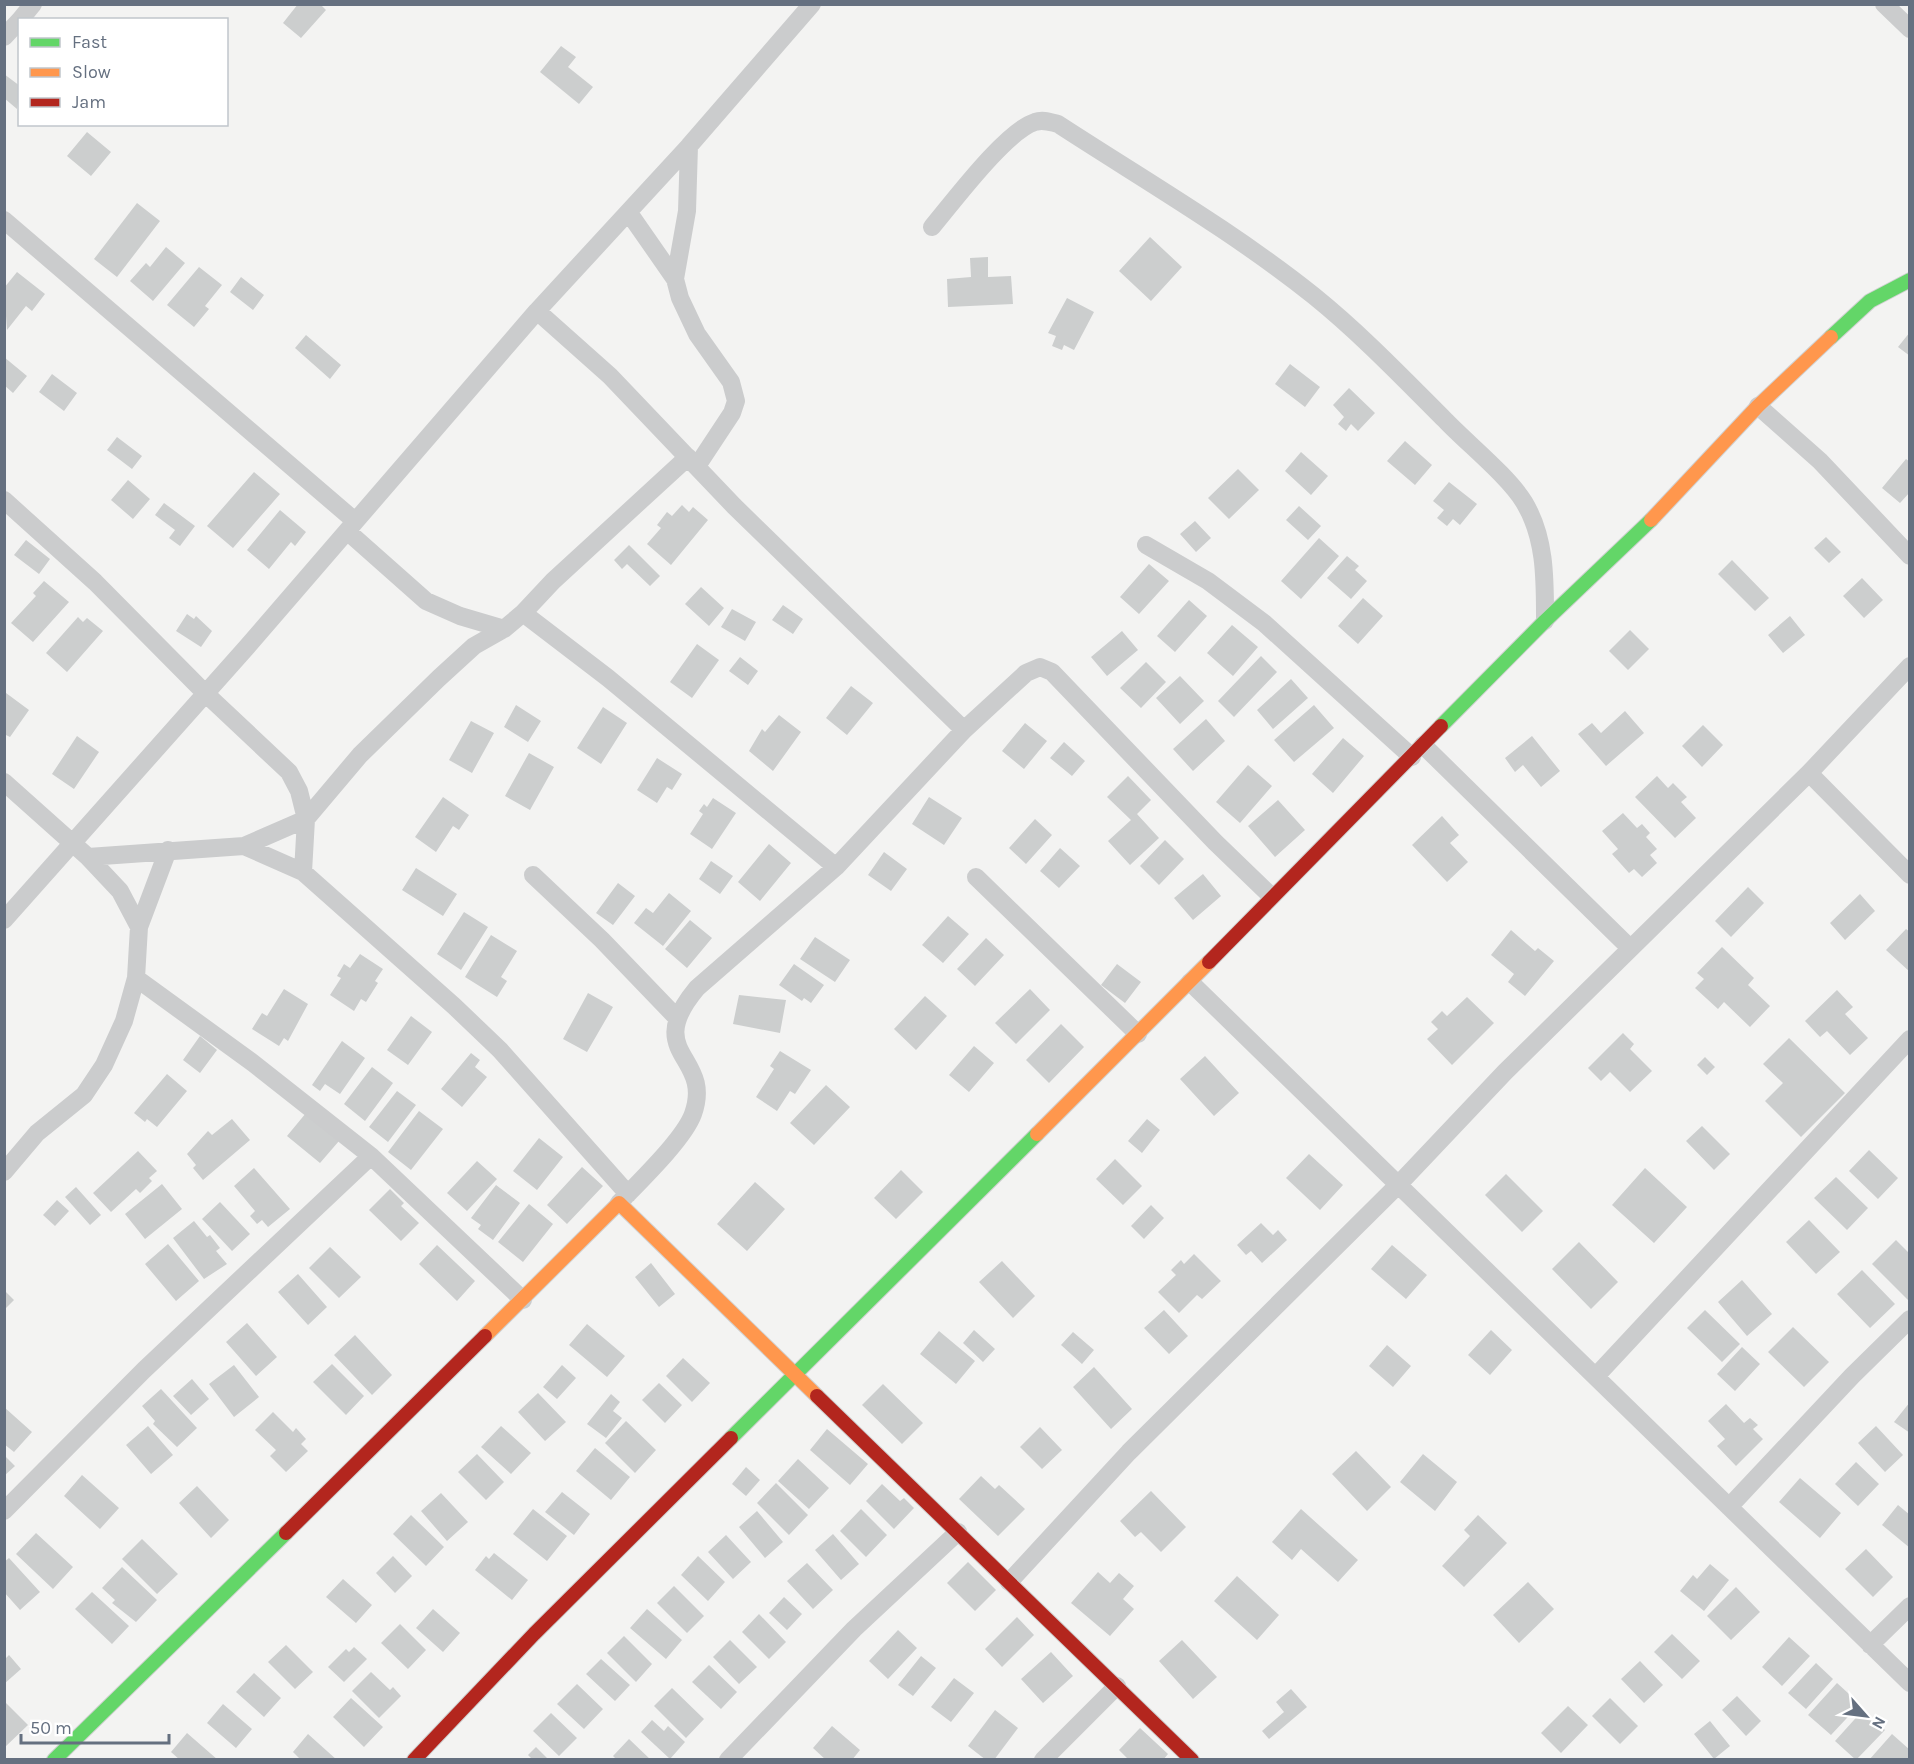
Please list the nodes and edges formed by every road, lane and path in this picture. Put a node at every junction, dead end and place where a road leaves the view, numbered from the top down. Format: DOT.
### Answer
graph roads {
  1 [pos="33,4"];
  2 [pos="812,4"];
  3 [pos="1884,4"];
  4 [pos="22,18"];
  5 [pos="18,22"];
  6 [pos="1910,29"];
  7 [pos="4,37"];
  8 [pos="689,146"];
  9 [pos="629,213"];
  10 [pos="4,220"];
  11 [pos="932,227"];
  12 [pos="675,279"];
  13 [pos="1910,280"];
  14 [pos="537,311"];
  15 [pos="1758,406"];
  16 [pos="692,461"];
  17 [pos="4,500"];
  18 [pos="351,526"];
  19 [pos="1146,545"];
  20 [pos="1910,556"];
  21 [pos="523,613"];
  22 [pos="1545,621"];
  23 [pos="504,629"];
  24 [pos="1910,666"];
  25 [pos="205,693"];
  26 [pos="964,730"];
  27 [pos="1417,751"];
  28 [pos="1809,772"];
  29 [pos="4,782"];
  30 [pos="306,819"];
  31 [pos="71,843"];
  32 [pos="244,846"];
  33 [pos="168,850"];
  34 [pos="88,857"];
  35 [pos="836,867"];
  36 [pos="303,872"];
  37 [pos="533,875"];
  38 [pos="1910,875"];
  39 [pos="976,877"];
  40 [pos="1271,896"];
  41 [pos="4,920"];
  42 [pos="139,927"];
  43 [pos="1630,948"];
  44 [pos="136,978"];
  45 [pos="1190,981"];
  46 [pos="677,1018"];
  47 [pos="1138,1034"];
  48 [pos="1910,1040"];
  49 [pos="371,1156"];
  50 [pos="4,1172"];
  51 [pos="1398,1185"];
  52 [pos="624,1198"];
  53 [pos="523,1300"];
  54 [pos="1910,1318"];
  55 [pos="797,1375"];
  56 [pos="1597,1375"];
  57 [pos="1729,1507"];
  58 [pos="4,1511"];
  59 [pos="957,1532"];
  60 [pos="1009,1582"];
  61 [pos="1910,1606"];
  62 [pos="1870,1645"];
  63 [pos="1910,1683"];
  64 [pos="1117,1686"];
  65 [pos="54,1760"];
  66 [pos="414,1760"];
  67 [pos="728,1760"];
  68 [pos="1043,1760"];
  69 [pos="1192,1760"];
  1 -- 4 [label="street"];
  2 -- 8 [label="street"];
  3 -- 6 [label="street"];
  5 -- 7 [label="street"];
  8 -- 9 [label="street"];
  8 -- 12 [label="street"];
  9 -- 12 [label="street"];
  9 -- 14 [label="street"];
  10 -- 18 [label="street"];
  11 -- 22 [label="street"];
  12 -- 16 [label="street"];
  13 -- 15 [label="street"];
  14 -- 16 [label="street"];
  14 -- 18 [label="street"];
  15 -- 20 [label="street"];
  15 -- 22 [label="street"];
  16 -- 21 [label="street"];
  16 -- 26 [label="street"];
  17 -- 25 [label="street"];
  18 -- 23 [label="street"];
  18 -- 25 [label="street"];
  19 -- 27 [label="street"];
  21 -- 23 [label="street"];
  21 -- 35 [label="street"];
  22 -- 27 [label="street"];
  23 -- 30 [label="street"];
  24 -- 28 [label="street"];
  25 -- 30 [label="street"];
  25 -- 31 [label="street"];
  26 -- 35 [label="street"];
  26 -- 40 [label="street"];
  27 -- 40 [label="street"];
  27 -- 43 [label="street"];
  28 -- 38 [label="street"];
  28 -- 43 [label="street"];
  29 -- 31 [label="street"];
  30 -- 32 [label="street"];
  30 -- 36 [label="street"];
  31 -- 34 [label="street"];
  31 -- 41 [label="street"];
  32 -- 33 [label="street"];
  32 -- 36 [label="street"];
  33 -- 34 [label="street"];
  33 -- 42 [label="street"];
  34 -- 42 [label="street"];
  35 -- 46 [label="street"];
  36 -- 52 [label="street"];
  37 -- 46 [label="street"];
  39 -- 47 [label="street"];
  40 -- 45 [label="street"];
  42 -- 44 [label="street"];
  43 -- 51 [label="street"];
  44 -- 49 [label="street"];
  44 -- 50 [label="street"];
  45 -- 47 [label="street"];
  45 -- 51 [label="street"];
  46 -- 52 [label="street"];
  47 -- 55 [label="street"];
  48 -- 56 [label="street"];
  49 -- 53 [label="street"];
  49 -- 58 [label="street"];
  51 -- 56 [label="street"];
  51 -- 60 [label="street"];
  52 -- 53 [label="street"];
  52 -- 55 [label="street"];
  53 -- 65 [label="street"];
  54 -- 57 [label="street"];
  55 -- 59 [label="street"];
  55 -- 66 [label="street"];
  56 -- 57 [label="street"];
  57 -- 62 [label="street"];
  59 -- 60 [label="street"];
  59 -- 67 [label="street"];
  60 -- 64 [label="street"];
  61 -- 62 [label="street"];
  62 -- 63 [label="street"];
  64 -- 68 [label="street"];
  64 -- 69 [label="street"];
}
